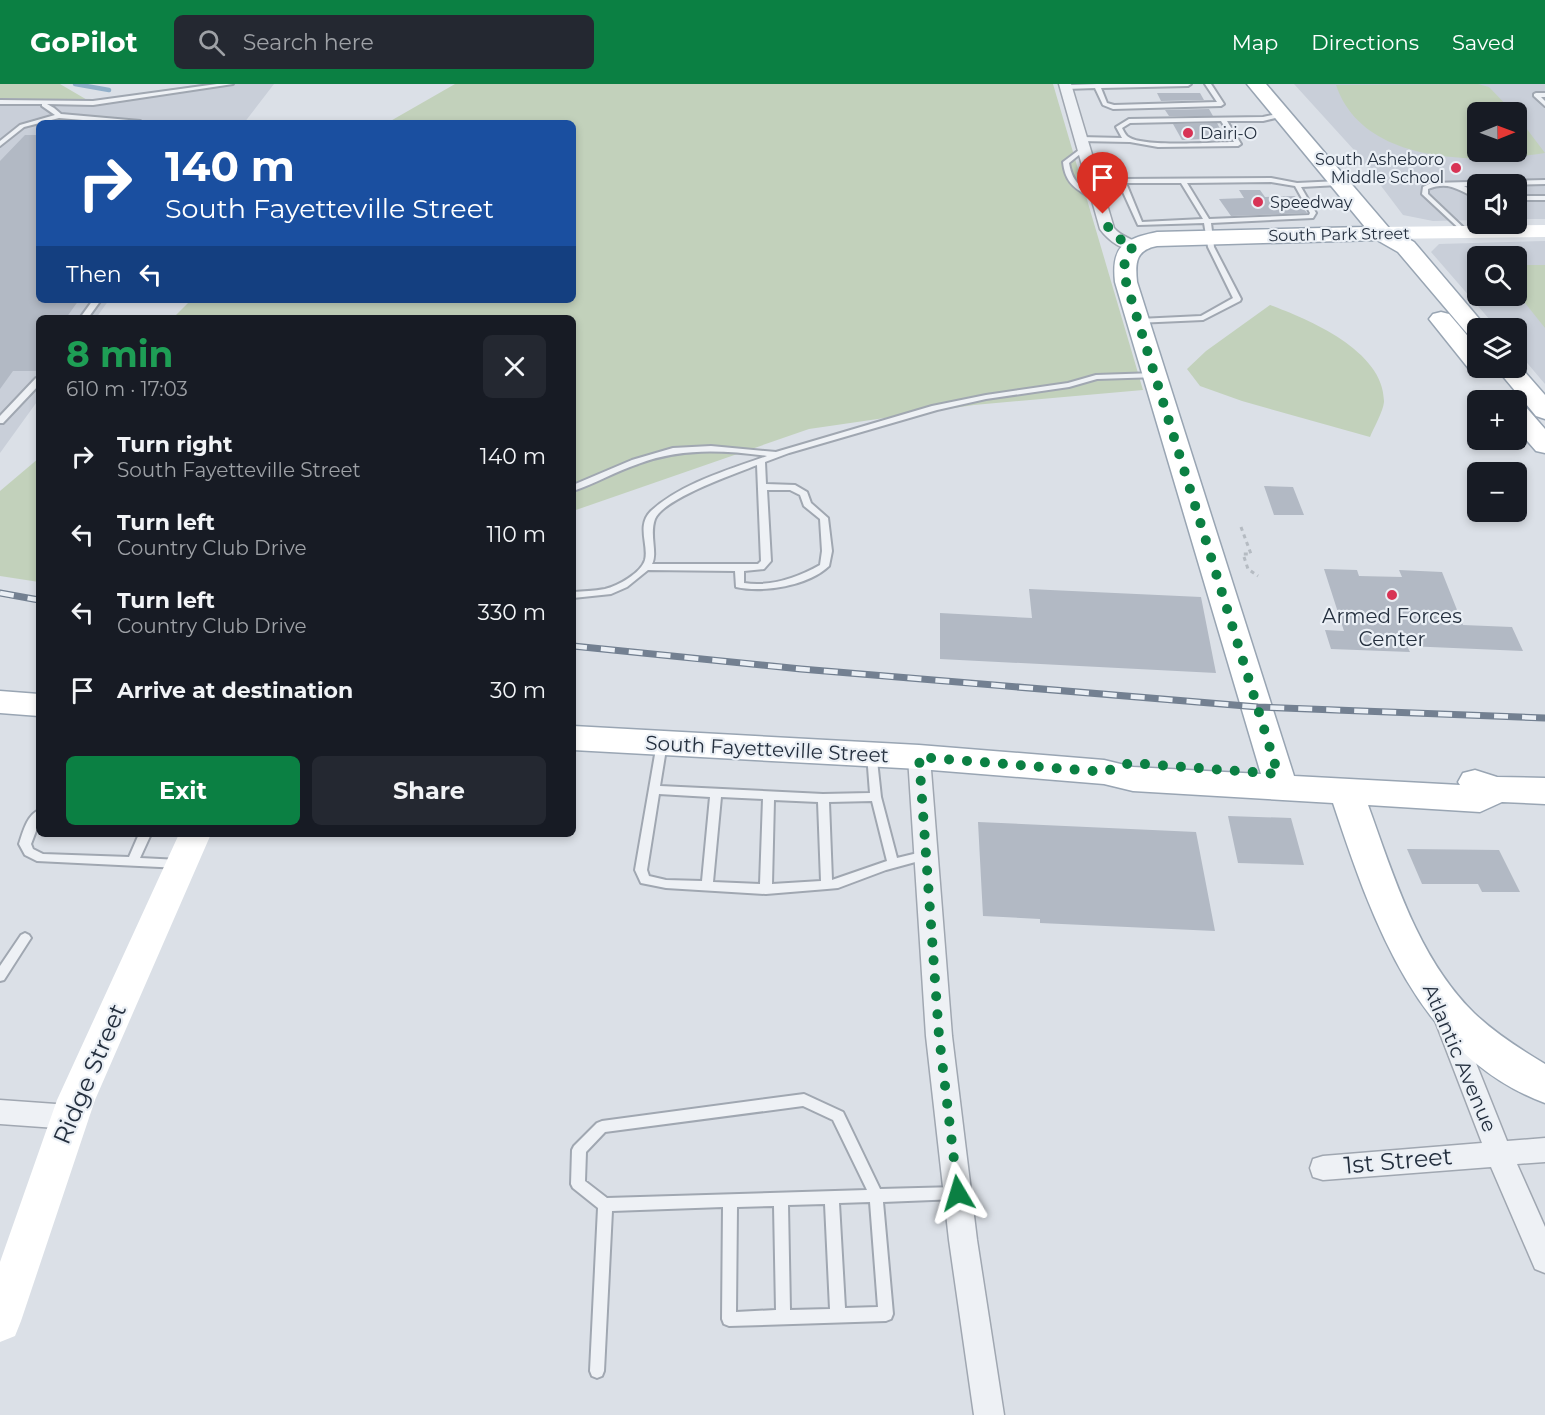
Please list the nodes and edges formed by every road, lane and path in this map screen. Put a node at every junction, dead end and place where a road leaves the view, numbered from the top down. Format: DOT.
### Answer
graph roads {
  1 [pos="230,84"];
  2 [pos="1188,84"];
  3 [pos="1208,84"];
  4 [pos="1256,84"];
  5 [pos="1066,85"];
  6 [pos="1097,86"];
  7 [pos="1545,95"];
  8 [pos="0,102"];
  9 [pos="44,102"];
  10 [pos="1545,104"];
  11 [pos="1282,115"];
  12 [pos="59,116"];
  13 [pos="44,120"];
  14 [pos="105,120"];
  15 [pos="1223,120"];
  16 [pos="36,122"];
  17 [pos="1130,140"];
  18 [pos="0,144"];
  19 [pos="1082,144"];
  20 [pos="1183,181"];
  21 [pos="1545,182"];
  22 [pos="1339,183"];
  23 [pos="1458,184"];
  24 [pos="1297,185"];
  25 [pos="1467,189"];
  26 [pos="1126,190"];
  27 [pos="1097,195"];
  28 [pos="1527,198"];
  29 [pos="1545,198"];
  30 [pos="1299,226"];
  31 [pos="1209,229"];
  32 [pos="1545,231"];
  33 [pos="1465,232"];
  34 [pos="1382,233"];
  35 [pos="1134,246"];
  36 [pos="1467,319"];
  37 [pos="1138,321"];
  38 [pos="1467,351"];
  39 [pos="1155,375"];
  40 [pos="1489,378"];
  41 [pos="1517,378"];
  42 [pos="36,383"];
  43 [pos="1500,390"];
  44 [pos="1545,411"];
  45 [pos="0,421"];
  46 [pos="1527,424"];
  47 [pos="1545,446"];
  48 [pos="779,454"];
  49 [pos="761,461"];
  50 [pos="576,487"];
  51 [pos="762,487"];
  52 [pos="1241,526"];
  53 [pos="645,567"];
  54 [pos="740,568"];
  55 [pos="1258,576"];
  56 [pos="576,595"];
  57 [pos="0,702"];
  58 [pos="36,705"];
  59 [pos="576,738"];
  60 [pos="662,743"];
  61 [pos="872,754"];
  62 [pos="919,757"];
  63 [pos="1104,772"];
  64 [pos="1278,774"];
  65 [pos="1496,789"];
  66 [pos="654,790"];
  67 [pos="1545,791"];
  68 [pos="1346,792"];
  69 [pos="716,793"];
  70 [pos="769,796"];
  71 [pos="876,797"];
  72 [pos="823,798"];
  73 [pos="36,818"];
  74 [pos="144,837"];
  75 [pos="189,849"];
  76 [pos="926,855"];
  77 [pos="132,862"];
  78 [pos="893,864"];
  79 [pos="827,885"];
  80 [pos="707,886"];
  81 [pos="766,889"];
  82 [pos="25,939"];
  83 [pos="0,976"];
  84 [pos="1440,1000"];
  85 [pos="1545,1085"];
  86 [pos="0,1112"];
  87 [pos="70,1117"];
  88 [pos="1545,1150"];
  89 [pos="1499,1153"];
  90 [pos="1323,1168"];
  91 [pos="958,1193"];
  92 [pos="876,1195"];
  93 [pos="832,1197"];
  94 [pos="781,1198"];
  95 [pos="730,1200"];
  96 [pos="606,1205"];
  97 [pos="1545,1259"];
  98 [pos="838,1316"];
  99 [pos="783,1317"];
  100 [pos="0,1321"];
  101 [pos="597,1371"];
  102 [pos="989,1415"];
  1 -- 9 [label="lane"];
  2 -- 6 [label="lane"];
  3 -- 6 [label="lane"];
  4 -- 11 [label="main road"];
  5 -- 6 [label="lane"];
  5 -- 19 [label="street"];
  7 -- 10 [label="lane"];
  8 -- 9 [label="lane"];
  9 -- 12 [label="lane"];
  11 -- 15 [label="lane"];
  11 -- 22 [label="main road"];
  12 -- 13 [label="lane"];
  12 -- 14 [label="lane"];
  15 -- 17 [label="lane"];
  15 -- 17 [label="lane"];
  16 -- 18 [label="lane"];
  17 -- 19 [label="lane"];
  19 -- 27 [label="street"];
  19 -- 27 [label="lane"];
  20 -- 24 [label="lane"];
  20 -- 26 [label="lane"];
  20 -- 31 [label="lane"];
  21 -- 23 [label="lane"];
  22 -- 24 [label="lane"];
  22 -- 34 [label="main road"];
  23 -- 25 [label="lane"];
  23 -- 33 [label="lane"];
  24 -- 30 [label="lane"];
  26 -- 27 [label="lane"];
  26 -- 31 [label="lane"];
  27 -- 35 [label="street"];
  28 -- 29 [label="lane"];
  30 -- 31 [label="main road, South Park Street"];
  30 -- 34 [label="main road, South Park Street"];
  31 -- 35 [label="main road, South Park Street"];
  31 -- 37 [label="lane"];
  32 -- 33 [label="street, South Park Street"];
  33 -- 34 [label="street, South Park Street"];
  34 -- 36 [label="main road"];
  34 -- 38 [label="main road"];
  35 -- 37 [label="main road"];
  37 -- 39 [label="main road"];
  39 -- 48 [label="lane"];
  39 -- 64 [label="main road"];
  40 -- 43 [label="main road"];
  41 -- 44 [label="main road"];
  42 -- 45 [label="lane"];
  46 -- 47 [label="main road"];
  48 -- 49 [label="lane"];
  48 -- 50 [label="lane"];
  49 -- 51 [label="lane"];
  49 -- 53 [label="lane"];
  51 -- 54 [label="lane"];
  51 -- 54 [label="lane"];
  52 -- 55 [label="path"];
  53 -- 54 [label="lane"];
  53 -- 56 [label="lane"];
  57 -- 58 [label="main road"];
  59 -- 60 [label="main road, South Fayetteville Street"];
  60 -- 61 [label="main road, South Fayetteville Street"];
  60 -- 66 [label="lane"];
  61 -- 62 [label="main road, South Fayetteville Street"];
  61 -- 71 [label="lane"];
  62 -- 63 [label="main road, South Fayetteville Street"];
  62 -- 76 [label="street"];
  63 -- 64 [label="main road, South Fayetteville Street"];
  63 -- 68 [label="main road, South Fayetteville Street"];
  64 -- 65 [label="main road, South Fayetteville Street"];
  65 -- 67 [label="main road, South Fayetteville Street"];
  65 -- 68 [label="main road, South Fayetteville Street"];
  66 -- 69 [label="lane"];
  66 -- 80 [label="lane"];
  68 -- 84 [label="main road, Atlantic Avenue"];
  69 -- 70 [label="lane"];
  69 -- 80 [label="lane"];
  70 -- 72 [label="lane"];
  70 -- 81 [label="lane"];
  71 -- 72 [label="lane"];
  71 -- 78 [label="lane"];
  72 -- 79 [label="lane"];
  73 -- 77 [label="lane"];
  74 -- 77 [label="lane"];
  75 -- 77 [label="lane"];
  75 -- 87 [label="street, Ridge Street"];
  76 -- 78 [label="lane"];
  76 -- 91 [label="street"];
  78 -- 79 [label="lane"];
  79 -- 81 [label="lane"];
  80 -- 81 [label="lane"];
  82 -- 83 [label="lane"];
  84 -- 85 [label="main road"];
  84 -- 89 [label="street, Atlantic Avenue"];
  86 -- 87 [label="street"];
  87 -- 100 [label="street, Ridge Street"];
  88 -- 89 [label="street, 1st Street"];
  89 -- 90 [label="street, 1st Street"];
  89 -- 97 [label="street, Atlantic Avenue"];
  91 -- 92 [label="lane"];
  91 -- 102 [label="street"];
  92 -- 93 [label="lane"];
  92 -- 96 [label="lane"];
  92 -- 98 [label="lane"];
  93 -- 94 [label="lane"];
  93 -- 98 [label="lane"];
  94 -- 95 [label="lane"];
  94 -- 99 [label="lane"];
  95 -- 96 [label="lane"];
  95 -- 99 [label="lane"];
  96 -- 101 [label="lane"];
  98 -- 99 [label="lane"];
}
